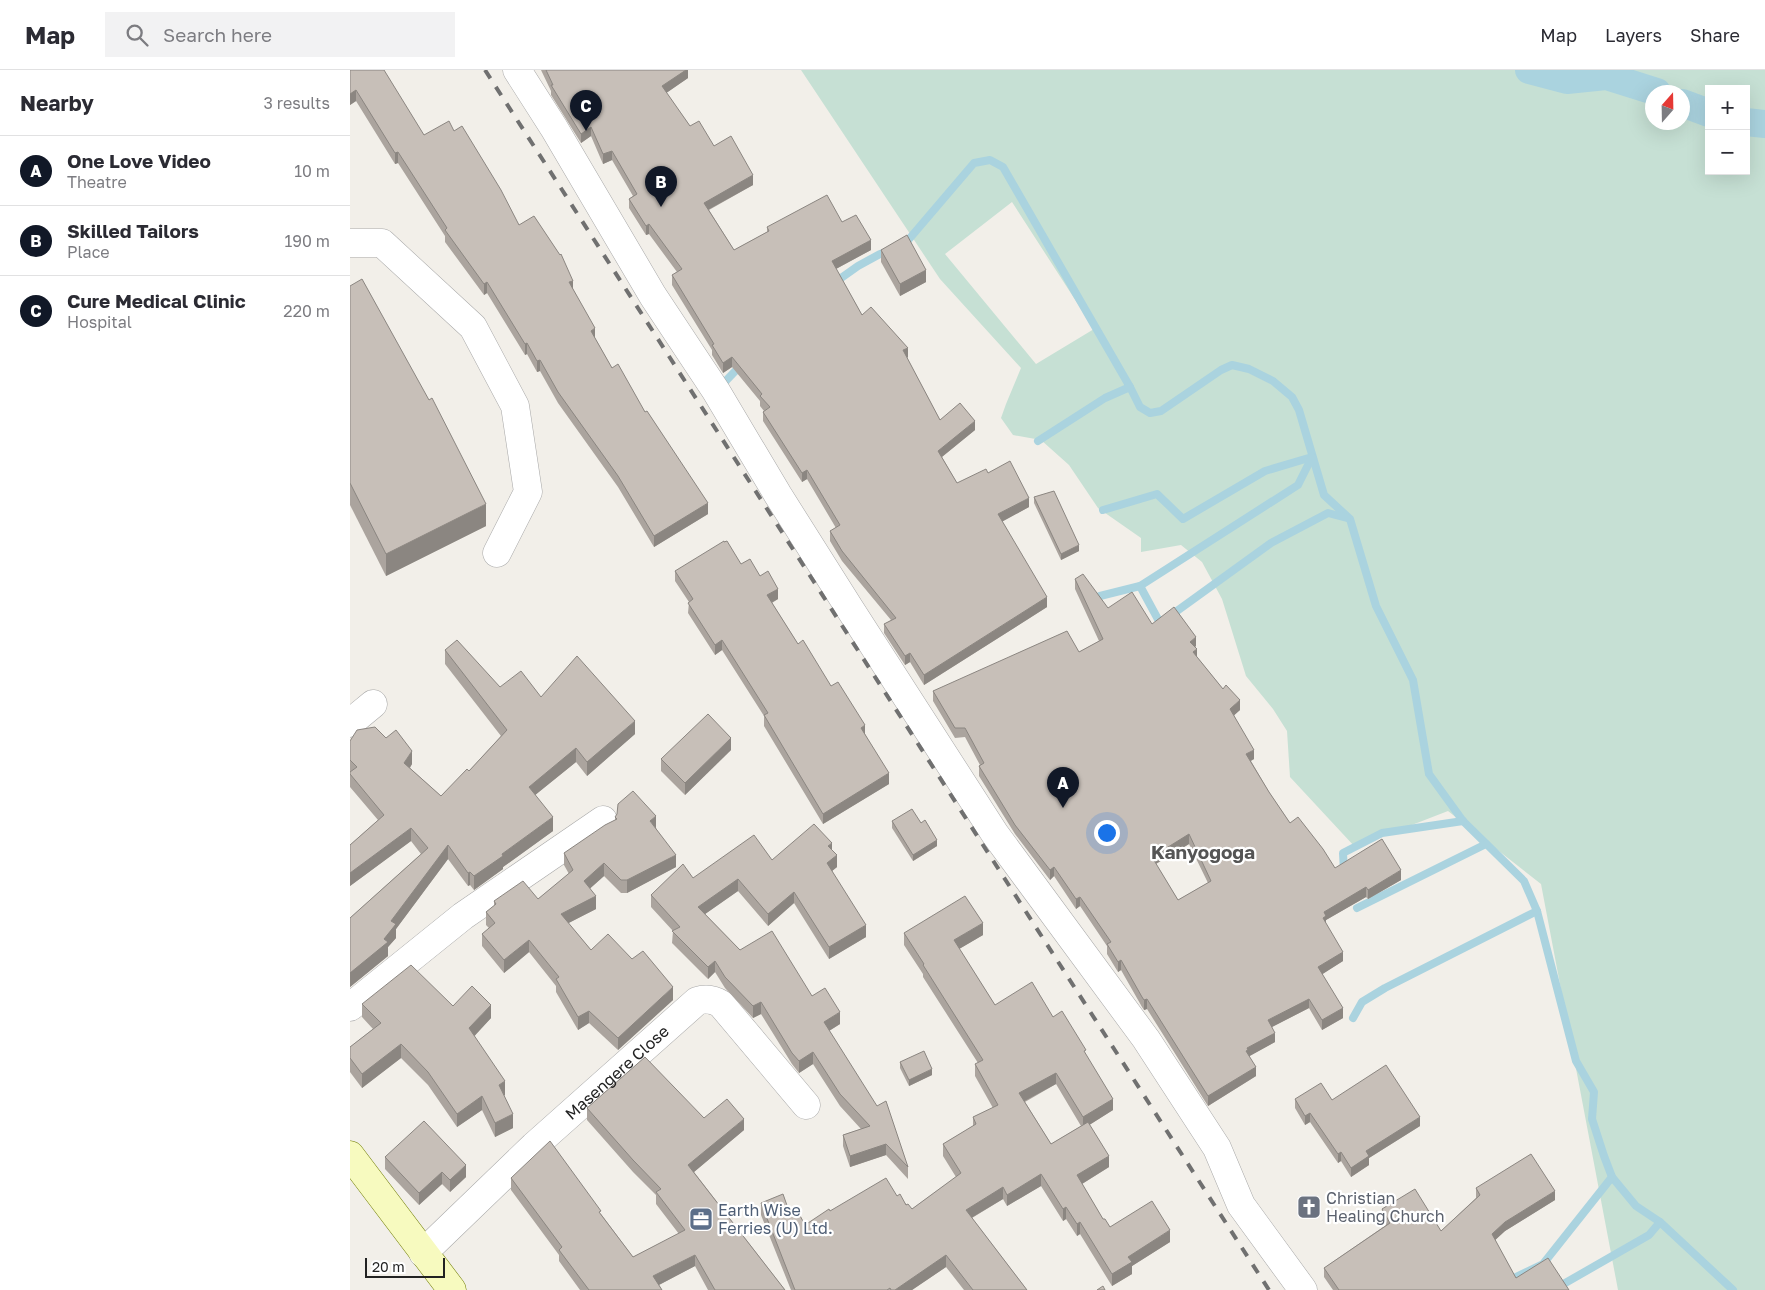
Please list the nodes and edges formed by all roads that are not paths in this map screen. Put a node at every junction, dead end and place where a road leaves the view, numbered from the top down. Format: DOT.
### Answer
graph roads {
  1 [pos="517,70"];
  2 [pos="350,243"];
  3 [pos="497,552"];
  4 [pos="373,704"];
  5 [pos="350,722"];
  6 [pos="603,820"];
  7 [pos="350,1007"];
  8 [pos="806,1105"];
  9 [pos="350,1155"];
  10 [pos="422,1253"];
  11 [pos="452,1290"];
  12 [pos="1302,1290"];
  1 -- 12 [label="street"];
  2 -- 3 [label="street"];
  4 -- 5 [label="street"];
  6 -- 7 [label="street"];
  8 -- 10 [label="street, Masengere Close"];
  9 -- 10 [label="street"];
  10 -- 11 [label="street"];
}
